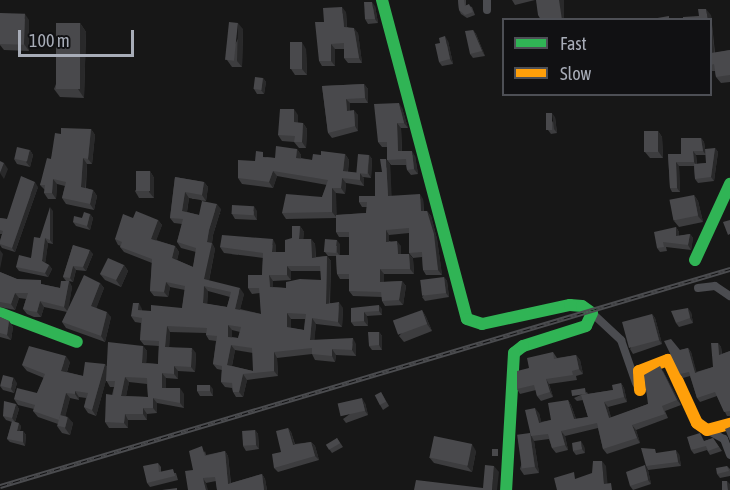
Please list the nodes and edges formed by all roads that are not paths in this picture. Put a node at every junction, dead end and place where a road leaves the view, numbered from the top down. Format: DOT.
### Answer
graph roads {
  1 [pos="382,0"];
  2 [pos="487,0"];
  3 [pos="488,10"];
  4 [pos="730,184"];
  5 [pos="695,260"];
  6 [pos="698,288"];
  7 [pos="730,296"];
  8 [pos="0,313"];
  9 [pos="592,313"];
  10 [pos="77,342"];
  11 [pos="640,390"];
  12 [pos="730,424"];
  13 [pos="707,430"];
  14 [pos="730,455"];
  15 [pos="506,490"];
  1 -- 9 [label="street"];
  2 -- 3 [label="street"];
  4 -- 5 [label="street"];
  6 -- 7 [label="street"];
  8 -- 10 [label="street"];
  9 -- 11 [label="street"];
  9 -- 15 [label="street"];
  11 -- 13 [label="street"];
  12 -- 13 [label="street"];
  13 -- 14 [label="street"];
}
